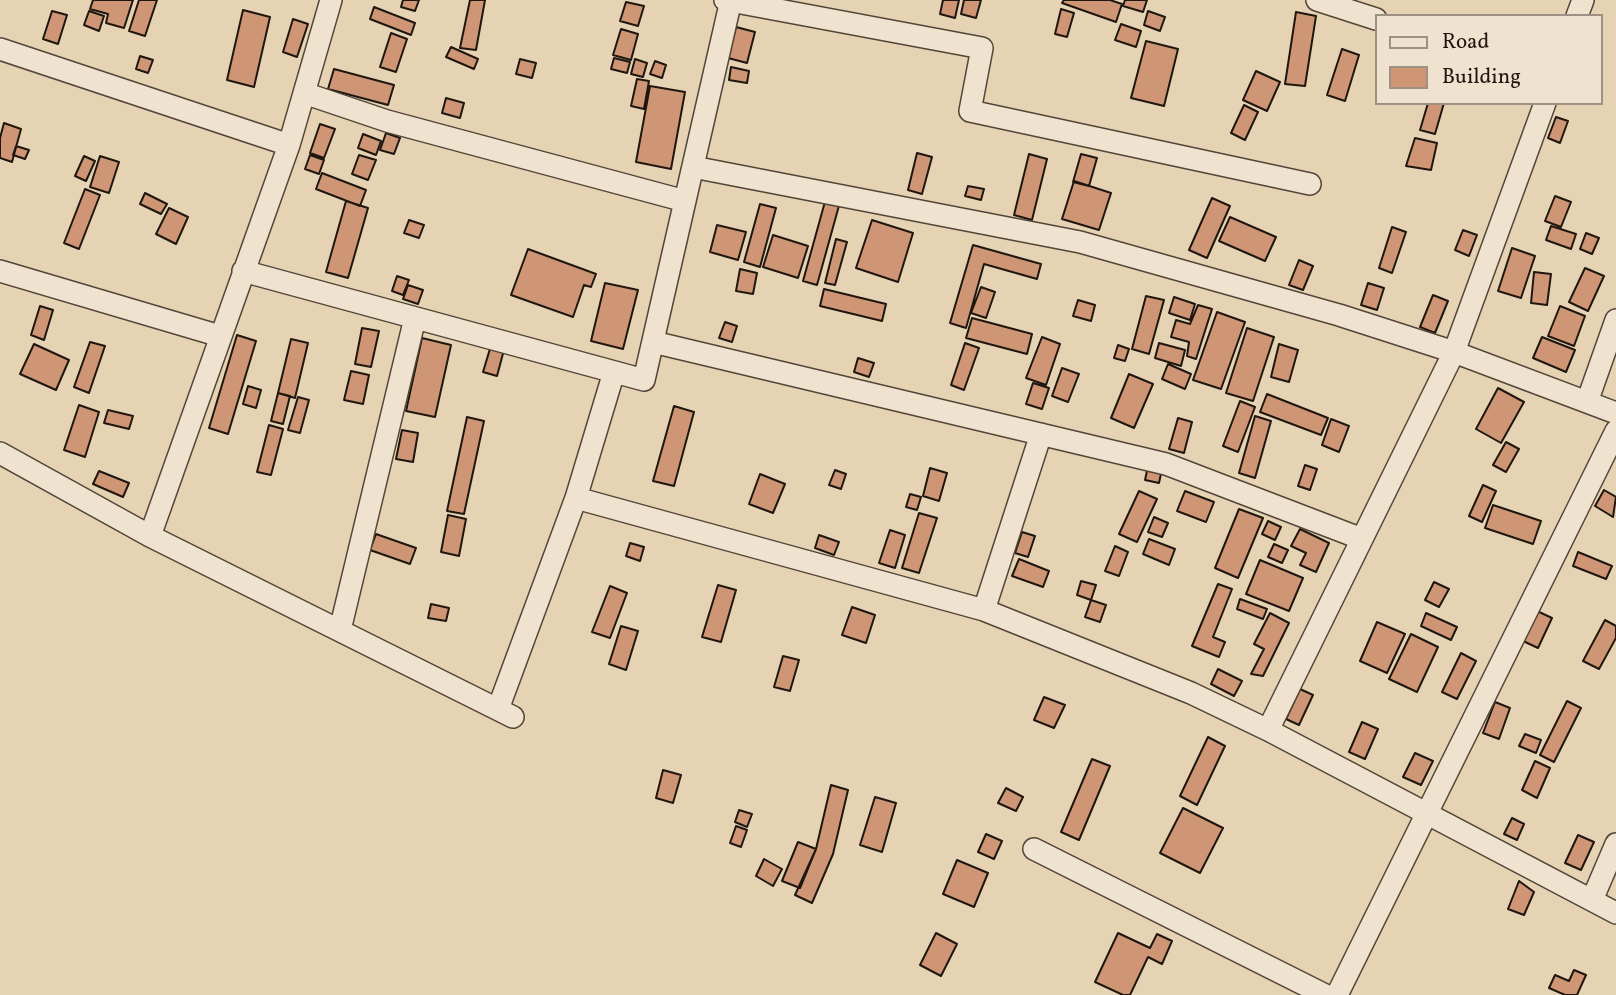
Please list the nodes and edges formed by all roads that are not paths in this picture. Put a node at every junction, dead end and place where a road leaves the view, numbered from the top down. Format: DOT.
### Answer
graph roads {
  1 [pos="331,0"];
  2 [pos="729,0"];
  3 [pos="1317,0"];
  4 [pos="1374,18"];
  5 [pos="0,49"];
  6 [pos="304,93"];
  7 [pos="1544,105"];
  8 [pos="289,145"];
  9 [pos="693,167"];
  10 [pos="1310,184"];
  11 [pos="685,201"];
  12 [pos="0,271"];
  13 [pos="243,271"];
  14 [pos="415,318"];
  15 [pos="1616,320"];
  16 [pos="220,336"];
  17 [pos="653,342"];
  18 [pos="1454,352"];
  19 [pos="614,372"];
  20 [pos="1587,402"];
  21 [pos="1616,413"];
  22 [pos="1616,431"];
  23 [pos="1041,434"];
  24 [pos="0,453"];
  25 [pos="576,498"];
  26 [pos="150,536"];
  27 [pos="1362,539"];
  28 [pos="984,610"];
  29 [pos="340,630"];
  30 [pos="1268,730"];
  31 [pos="1427,813"];
  32 [pos="1616,844"];
  33 [pos="1034,849"];
  34 [pos="1592,900"];
  35 [pos="1616,913"];
  36 [pos="1325,995"];
  37 [pos="1336,995"];
  1 -- 6 [label="street"];
  2 -- 9 [label="street"];
  2 -- 10 [label="street"];
  3 -- 4 [label="street"];
  5 -- 8 [label="street"];
  6 -- 8 [label="street"];
  6 -- 11 [label="street"];
  7 -- 18 [label="street"];
  8 -- 13 [label="street"];
  9 -- 11 [label="street"];
  9 -- 18 [label="street"];
  11 -- 17 [label="street"];
  12 -- 16 [label="street"];
  13 -- 14 [label="street"];
  13 -- 16 [label="street"];
  14 -- 19 [label="street"];
  14 -- 29 [label="street"];
  15 -- 20 [label="street"];
  16 -- 26 [label="street"];
  17 -- 19 [label="street"];
  17 -- 23 [label="street"];
  18 -- 20 [label="street"];
  18 -- 27 [label="street"];
  19 -- 25 [label="street"];
  20 -- 21 [label="street"];
  22 -- 31 [label="street"];
  23 -- 27 [label="street"];
  23 -- 28 [label="street"];
  24 -- 26 [label="street"];
  25 -- 28 [label="street"];
  25 -- 29 [label="street"];
  26 -- 29 [label="street"];
  27 -- 30 [label="street"];
  28 -- 30 [label="street"];
  30 -- 31 [label="street"];
  31 -- 34 [label="street"];
  31 -- 37 [label="street"];
  32 -- 34 [label="street"];
  33 -- 36 [label="street"];
  34 -- 35 [label="street"];
}
